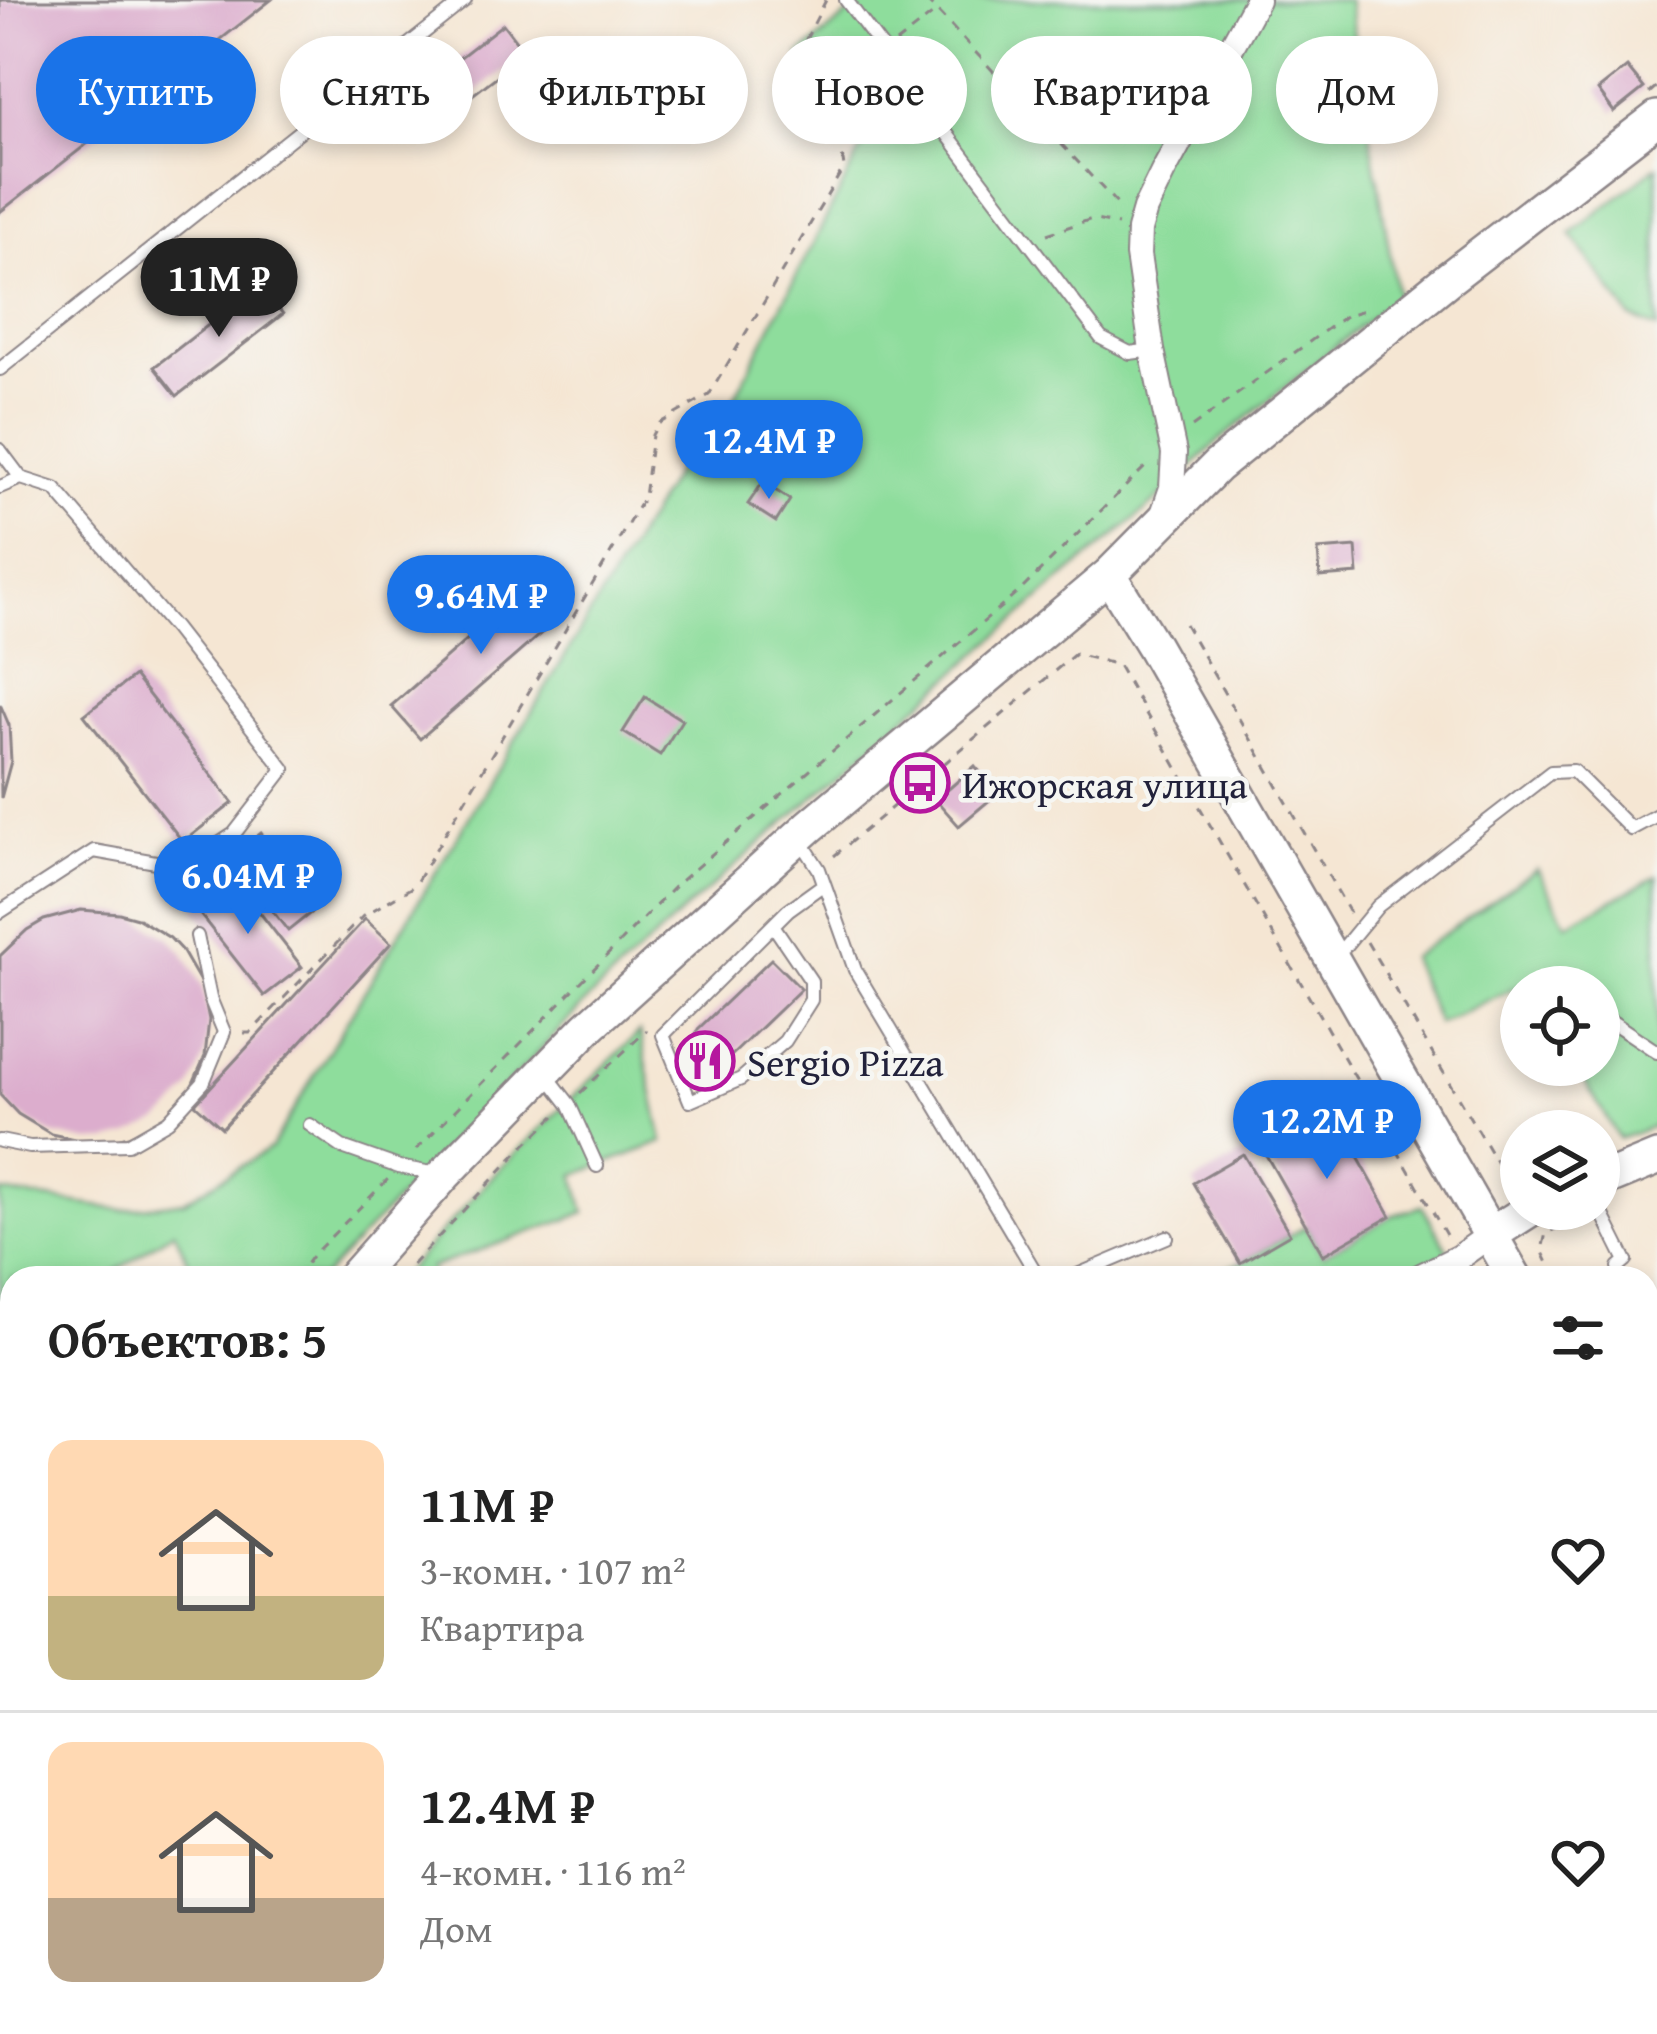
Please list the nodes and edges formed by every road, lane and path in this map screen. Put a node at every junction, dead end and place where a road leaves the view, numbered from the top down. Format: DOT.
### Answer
graph roads {
  1 [pos="465,0"];
  2 [pos="826,0"];
  3 [pos="846,0"];
  4 [pos="926,0"];
  5 [pos="1257,0"];
  6 [pos="937,11"];
  7 [pos="874,36"];
  8 [pos="905,36"];
  9 [pos="1657,86"];
  10 [pos="1648,109"];
  11 [pos="956,144"];
  12 [pos="1139,230"];
  13 [pos="1028,240"];
  14 [pos="1379,306"];
  15 [pos="1152,350"];
  16 [pos="0,369"];
  17 [pos="1171,442"];
  18 [pos="0,450"];
  19 [pos="20,478"];
  20 [pos="0,487"];
  21 [pos="1161,520"];
  22 [pos="1109,575"];
  23 [pos="1185,624"];
  24 [pos="1657,815"];
  25 [pos="798,837"];
  26 [pos="819,869"];
  27 [pos="824,884"];
  28 [pos="0,912"];
  29 [pos="773,925"];
  30 [pos="1360,930"];
  31 [pos="197,936"];
  32 [pos="1333,961"];
  33 [pos="1620,1027"];
  34 [pos="650,1028"];
  35 [pos="224,1032"];
  36 [pos="1657,1052"];
  37 [pos="544,1072"];
  38 [pos="568,1104"];
  39 [pos="310,1125"];
  40 [pos="0,1141"];
  41 [pos="1657,1158"];
  42 [pos="1500,1164"];
  43 [pos="597,1166"];
  44 [pos="399,1168"];
  45 [pos="1620,1173"];
  46 [pos="444,1175"];
  47 [pos="1500,1222"];
  48 [pos="1609,1230"];
  49 [pos="1490,1235"];
  50 [pos="1167,1237"];
  51 [pos="1542,1250"];
  52 [pos="1459,1258"];
  53 [pos="305,1266"];
  54 [pos="364,1266"];
  55 [pos="411,1266"];
  56 [pos="1032,1266"];
  57 [pos="1098,1266"];
  58 [pos="1442,1266"];
  59 [pos="1508,1266"];
  60 [pos="1549,1266"];
  61 [pos="1625,1266"];
  1 -- 16 [label="lane"];
  2 -- 35 [label="path"];
  3 -- 7 [label="lane"];
  4 -- 6 [label="path"];
  5 -- 12 [label="street"];
  6 -- 8 [label="path"];
  6 -- 12 [label="path"];
  9 -- 10 [label="path"];
  10 -- 21 [label="main road"];
  11 -- 13 [label="lane"];
  12 -- 13 [label="path"];
  12 -- 15 [label="street"];
  13 -- 15 [label="lane"];
  14 -- 17 [label="path"];
  15 -- 17 [label="street"];
  17 -- 21 [label="street"];
  17 -- 44 [label="path"];
  18 -- 19 [label="lane"];
  19 -- 20 [label="lane"];
  19 -- 28 [label="lane"];
  21 -- 22 [label="main road"];
  22 -- 25 [label="main road"];
  22 -- 32 [label="main road"];
  23 -- 30 [label="path"];
  24 -- 30 [label="lane"];
  25 -- 26 [label="lane"];
  25 -- 37 [label="main road"];
  26 -- 27 [label="lane"];
  26 -- 52 [label="path"];
  27 -- 29 [label="lane"];
  27 -- 56 [label="lane"];
  29 -- 29 [label="lane"];
  30 -- 32 [label="lane"];
  30 -- 42 [label="path"];
  31 -- 35 [label="lane"];
  32 -- 49 [label="main road"];
  33 -- 36 [label="lane"];
  34 -- 38 [label="path"];
  35 -- 40 [label="lane"];
  37 -- 38 [label="lane"];
  37 -- 46 [label="main road"];
  38 -- 43 [label="lane"];
  38 -- 55 [label="path"];
  39 -- 44 [label="lane"];
  41 -- 45 [label="main road"];
  44 -- 46 [label="lane"];
  44 -- 53 [label="path"];
  46 -- 54 [label="main road"];
  47 -- 49 [label="main road"];
  48 -- 61 [label="lane"];
  49 -- 52 [label="street"];
  49 -- 59 [label="main road"];
  50 -- 57 [label="lane"];
  51 -- 60 [label="path"];
  52 -- 58 [label="street"];
}
